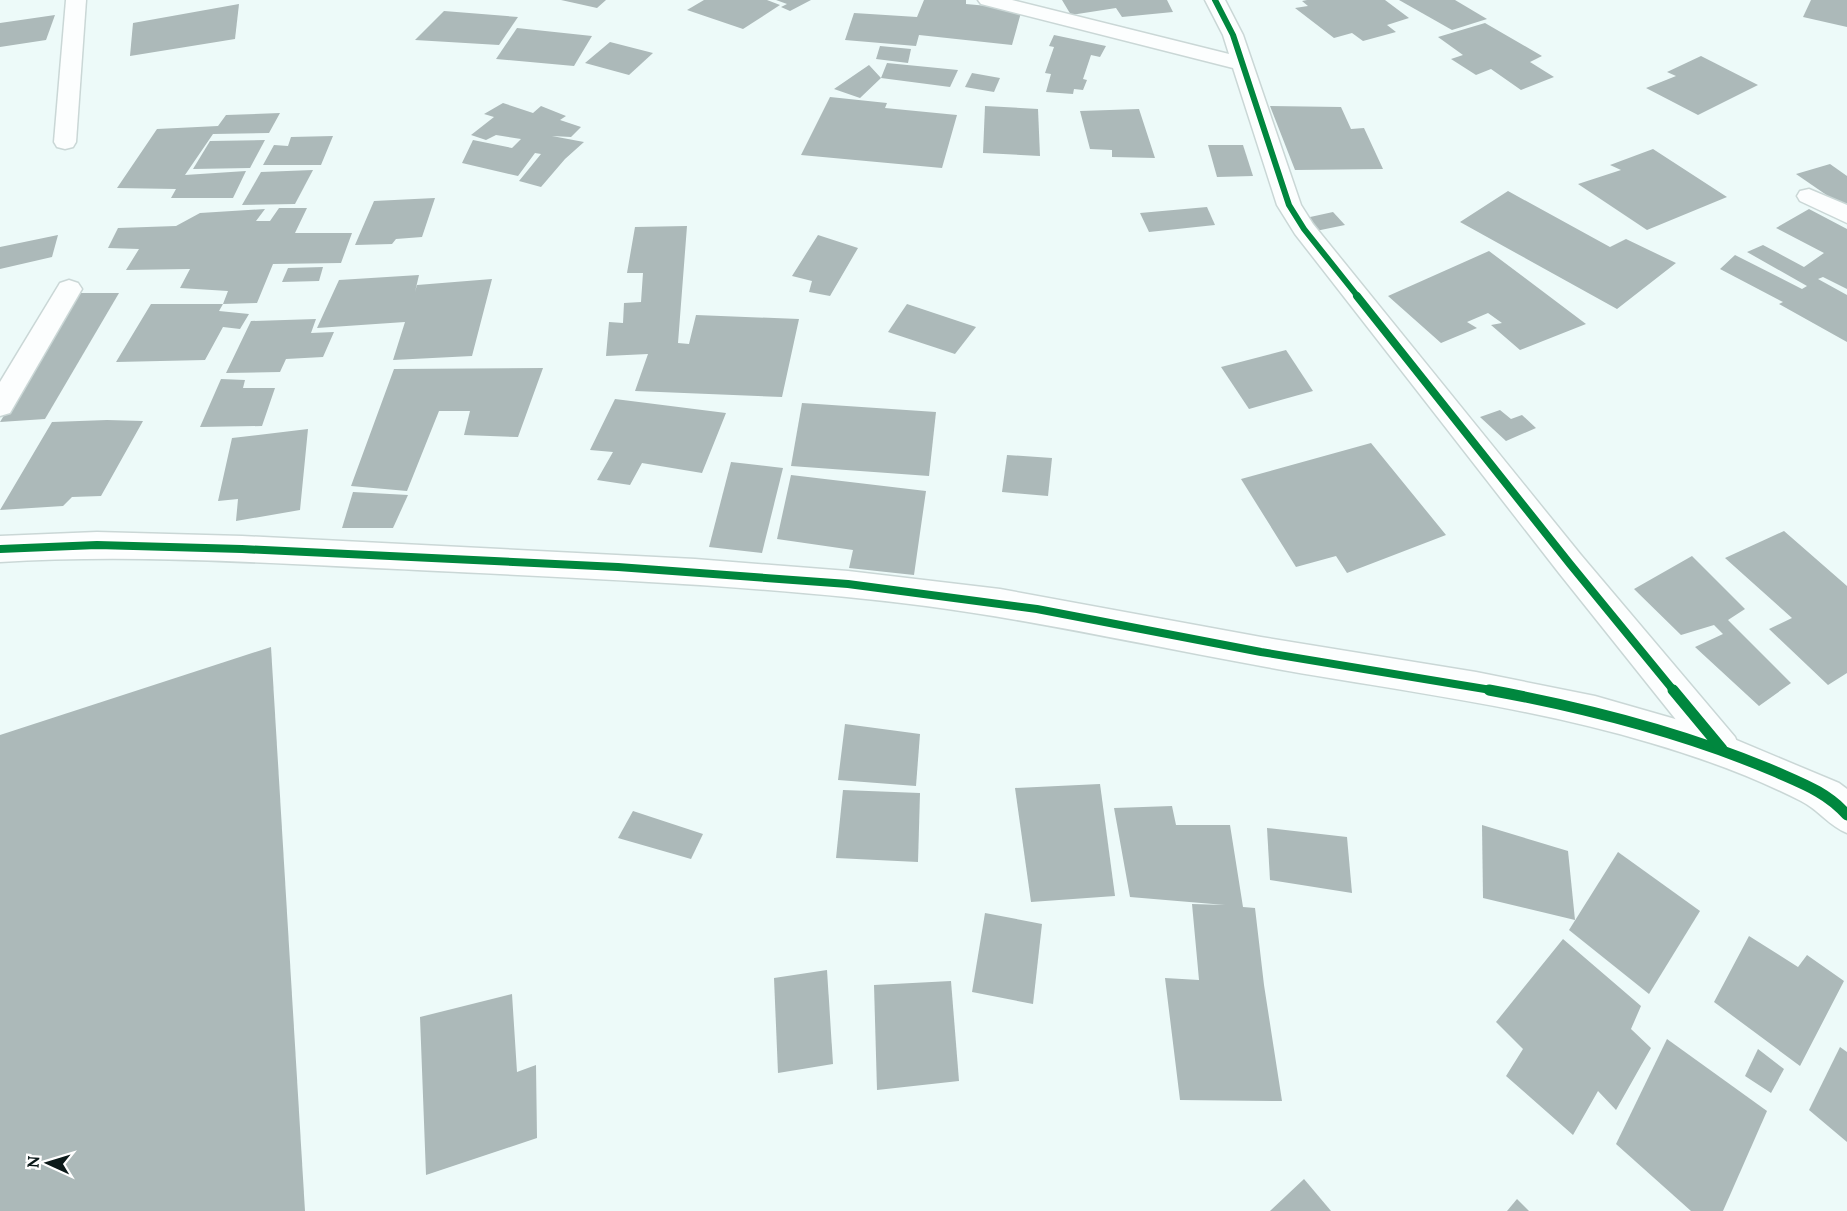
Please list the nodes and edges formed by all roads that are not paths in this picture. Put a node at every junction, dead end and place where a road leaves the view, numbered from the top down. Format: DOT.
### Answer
graph roads {
  1 [pos="76,0"];
  2 [pos="988,0"];
  3 [pos="1215,0"];
  4 [pos="1242,64"];
  5 [pos="65,142"];
  6 [pos="1809,196"];
  7 [pos="1847,215"];
  8 [pos="69,289"];
  9 [pos="0,406"];
  10 [pos="0,549"];
  11 [pos="1722,749"];
  12 [pos="1841,802"];
  1 -- 5 [label="street"];
  2 -- 4 [label="street"];
  3 -- 4 [label="street"];
  4 -- 11 [label="street"];
  6 -- 7 [label="street"];
  8 -- 9 [label="street"];
  10 -- 11 [label="street"];
  11 -- 12 [label="street"];
}
